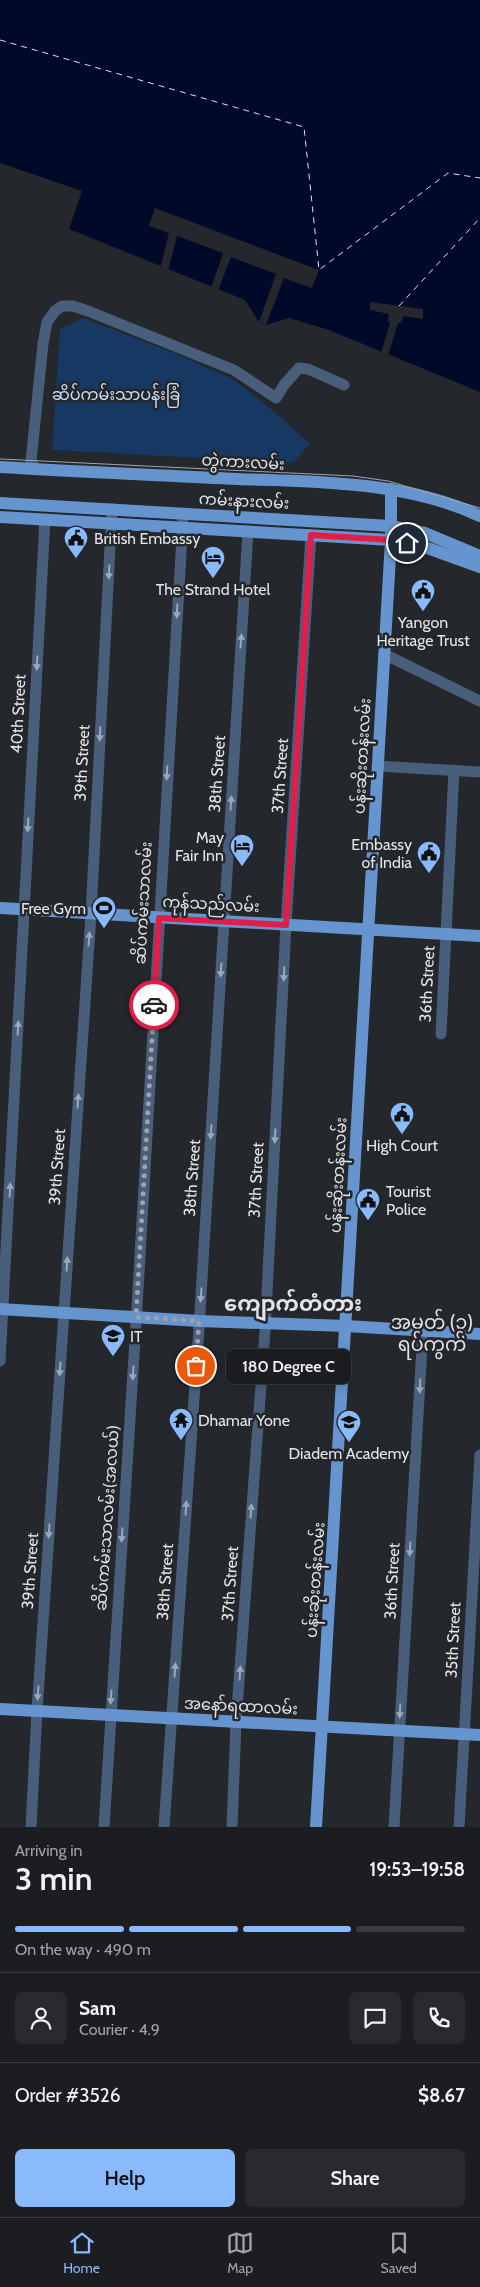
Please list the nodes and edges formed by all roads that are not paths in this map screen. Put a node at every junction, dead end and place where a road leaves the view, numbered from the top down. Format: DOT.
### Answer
graph roads {
  1 [pos="344,385"];
  2 [pos="0,467"];
  3 [pos="35,469"];
  4 [pos="391,489"];
  5 [pos="0,503"];
  6 [pos="112,509"];
  7 [pos="183,513"];
  8 [pos="480,516"];
  9 [pos="0,517"];
  10 [pos="45,520"];
  11 [pos="111,523"];
  12 [pos="392,526"];
  13 [pos="182,528"];
  14 [pos="248,531"];
  15 [pos="311,535"];
  16 [pos="391,540"];
  17 [pos="480,556"];
  18 [pos="480,568"];
  19 [pos="384,654"];
  20 [pos="480,700"];
  21 [pos="377,766"];
  22 [pos="454,770"];
  23 [pos="480,772"];
  24 [pos="0,908"];
  25 [pos="24,910"];
  26 [pos="90,914"];
  27 [pos="159,918"];
  28 [pos="224,922"];
  29 [pos="286,925"];
  30 [pos="368,930"];
  31 [pos="446,934"];
  32 [pos="480,936"];
  33 [pos="441,1034"];
  34 [pos="2,1311"];
  35 [pos="63,1316"];
  36 [pos="136,1320"];
  37 [pos="199,1324"];
  38 [pos="346,1326"];
  39 [pos="265,1327"];
  40 [pos="423,1334"];
  41 [pos="480,1334"];
  42 [pos="0,1361"];
  43 [pos="480,1455"];
  44 [pos="0,1709"];
  45 [pos="37,1711"];
  46 [pos="110,1715"];
  47 [pos="171,1718"];
  48 [pos="236,1722"];
  49 [pos="322,1726"];
  50 [pos="399,1731"];
  51 [pos="463,1734"];
  52 [pos="480,1735"];
  53 [pos="31,1827"];
  54 [pos="104,1827"];
  55 [pos="164,1827"];
  56 [pos="232,1827"];
  57 [pos="316,1827"];
  58 [pos="394,1827"];
  59 [pos="459,1827"];
  1 -- 3 [label="street"];
  2 -- 3 [label="main road, တွဲကားလမ်း"];
  3 -- 4 [label="main road, တွဲကားလမ်း"];
  4 -- 8 [label="main road, တွဲကားလမ်း"];
  4 -- 12 [label="main road, ပန်းဆိုးတန်းလမ်း"];
  5 -- 6 [label="main road, ကမ်းနားလမ်း"];
  6 -- 7 [label="main road, ကမ်းနားလမ်း"];
  6 -- 11 [label="street, 39th Street"];
  7 -- 12 [label="main road, ကမ်းနားလမ်း"];
  7 -- 13 [label="street, ဆိပ်ကမ်းသာလမ်း"];
  9 -- 10 [label="main road, ကမ်းနားလမ်း"];
  10 -- 11 [label="main road, ကမ်းနားလမ်း"];
  10 -- 25 [label="street, 40th Street, one-way"];
  11 -- 13 [label="main road, ကမ်းနားလမ်း"];
  11 -- 26 [label="street, 39th Street, one-way"];
  12 -- 16 [label="main road, ပန်းဆိုးတန်းလမ်း"];
  12 -- 17 [label="main road, ကမ်းနားလမ်း"];
  13 -- 14 [label="main road, ကမ်းနားလမ်း"];
  13 -- 27 [label="street, ဆိပ်ကမ်းသာလမ်း, one-way"];
  14 -- 15 [label="main road, ကမ်းနားလမ်း"];
  28 -- 14 [label="street, 38th Street, one-way"];
  15 -- 16 [label="main road, ကမ်းနားလမ်း"];
  15 -- 29 [label="street, 37th Street"];
  16 -- 18 [label="main road, ကမ်းနားလမ်း"];
  16 -- 19 [label="main road, ပန်းဆိုးတန်းလမ်း"];
  19 -- 20 [label="street"];
  19 -- 21 [label="main road, ပန်းဆိုးတန်းလမ်း"];
  21 -- 22 [label="street"];
  21 -- 30 [label="main road, ပန်းဆိုးတန်းလမ်း"];
  22 -- 23 [label="street"];
  22 -- 31 [label="street, 36th Street"];
  24 -- 25 [label="main road, ကုန်သည်လမ်း"];
  25 -- 26 [label="main road, ကုန်သည်လမ်း"];
  34 -- 25 [label="street, 40th Street, one-way"];
  26 -- 27 [label="main road, ကုန်သည်လမ်း"];
  35 -- 26 [label="street, 39th Street, one-way"];
  27 -- 28 [label="main road, ကုန်သည်လမ်း"];
  27 -- 36 [label="street, ဆိပ်ကမ်းသာလမ်း"];
  28 -- 29 [label="main road, ကုန်သည်လမ်း"];
  28 -- 37 [label="street, 38th Street, one-way"];
  29 -- 30 [label="main road, ကုန်သည်လမ်း"];
  29 -- 39 [label="street, 37th Street, one-way"];
  30 -- 31 [label="main road, ကုန်သည်လမ်း"];
  30 -- 38 [label="main road, ပန်းဆိုးတန်းလမ်း"];
  31 -- 32 [label="main road, ကုန်သည်လမ်း"];
  31 -- 33 [label="street, 36th Street"];
  34 -- 35 [label="main road"];
  34 -- 42 [label="street"];
  35 -- 36 [label="main road"];
  35 -- 45 [label="street, 39th Street, one-way"];
  36 -- 37 [label="main road"];
  36 -- 46 [label="street, ဆိပ်ကမ်းသာလမ်း(အလယ်), one-way"];
  37 -- 39 [label="main road"];
  47 -- 37 [label="street, 38th Street, one-way"];
  38 -- 39 [label="main road"];
  38 -- 40 [label="main road"];
  38 -- 49 [label="main road, ပန်းဆိုးတန်းလမ်း"];
  48 -- 39 [label="street, 37th Street, one-way"];
  40 -- 41 [label="main road"];
  40 -- 50 [label="street, 36th Street, one-way"];
  43 -- 51 [label="street, 35th Street"];
  44 -- 45 [label="main road, အနော်ရထာလမ်း"];
  45 -- 46 [label="main road, အနော်ရထာလမ်း"];
  45 -- 53 [label="street, 39th Street"];
  46 -- 47 [label="main road, အနော်ရထာလမ်း"];
  46 -- 54 [label="street"];
  47 -- 48 [label="main road, အနော်ရထာလမ်း"];
  47 -- 55 [label="street, 38th Street"];
  48 -- 49 [label="main road, အနော်ရထာလမ်း"];
  48 -- 56 [label="street, 37th Street"];
  49 -- 50 [label="main road, အနော်ရထာလမ်း"];
  49 -- 57 [label="main road, ပန်းဆိုးတန်းလမ်း"];
  50 -- 51 [label="main road, အနော်ရထာလမ်း"];
  50 -- 58 [label="street, 36th Street"];
  51 -- 52 [label="main road, အနော်ရထာလမ်း"];
  51 -- 59 [label="street, 35th Street"];
}
